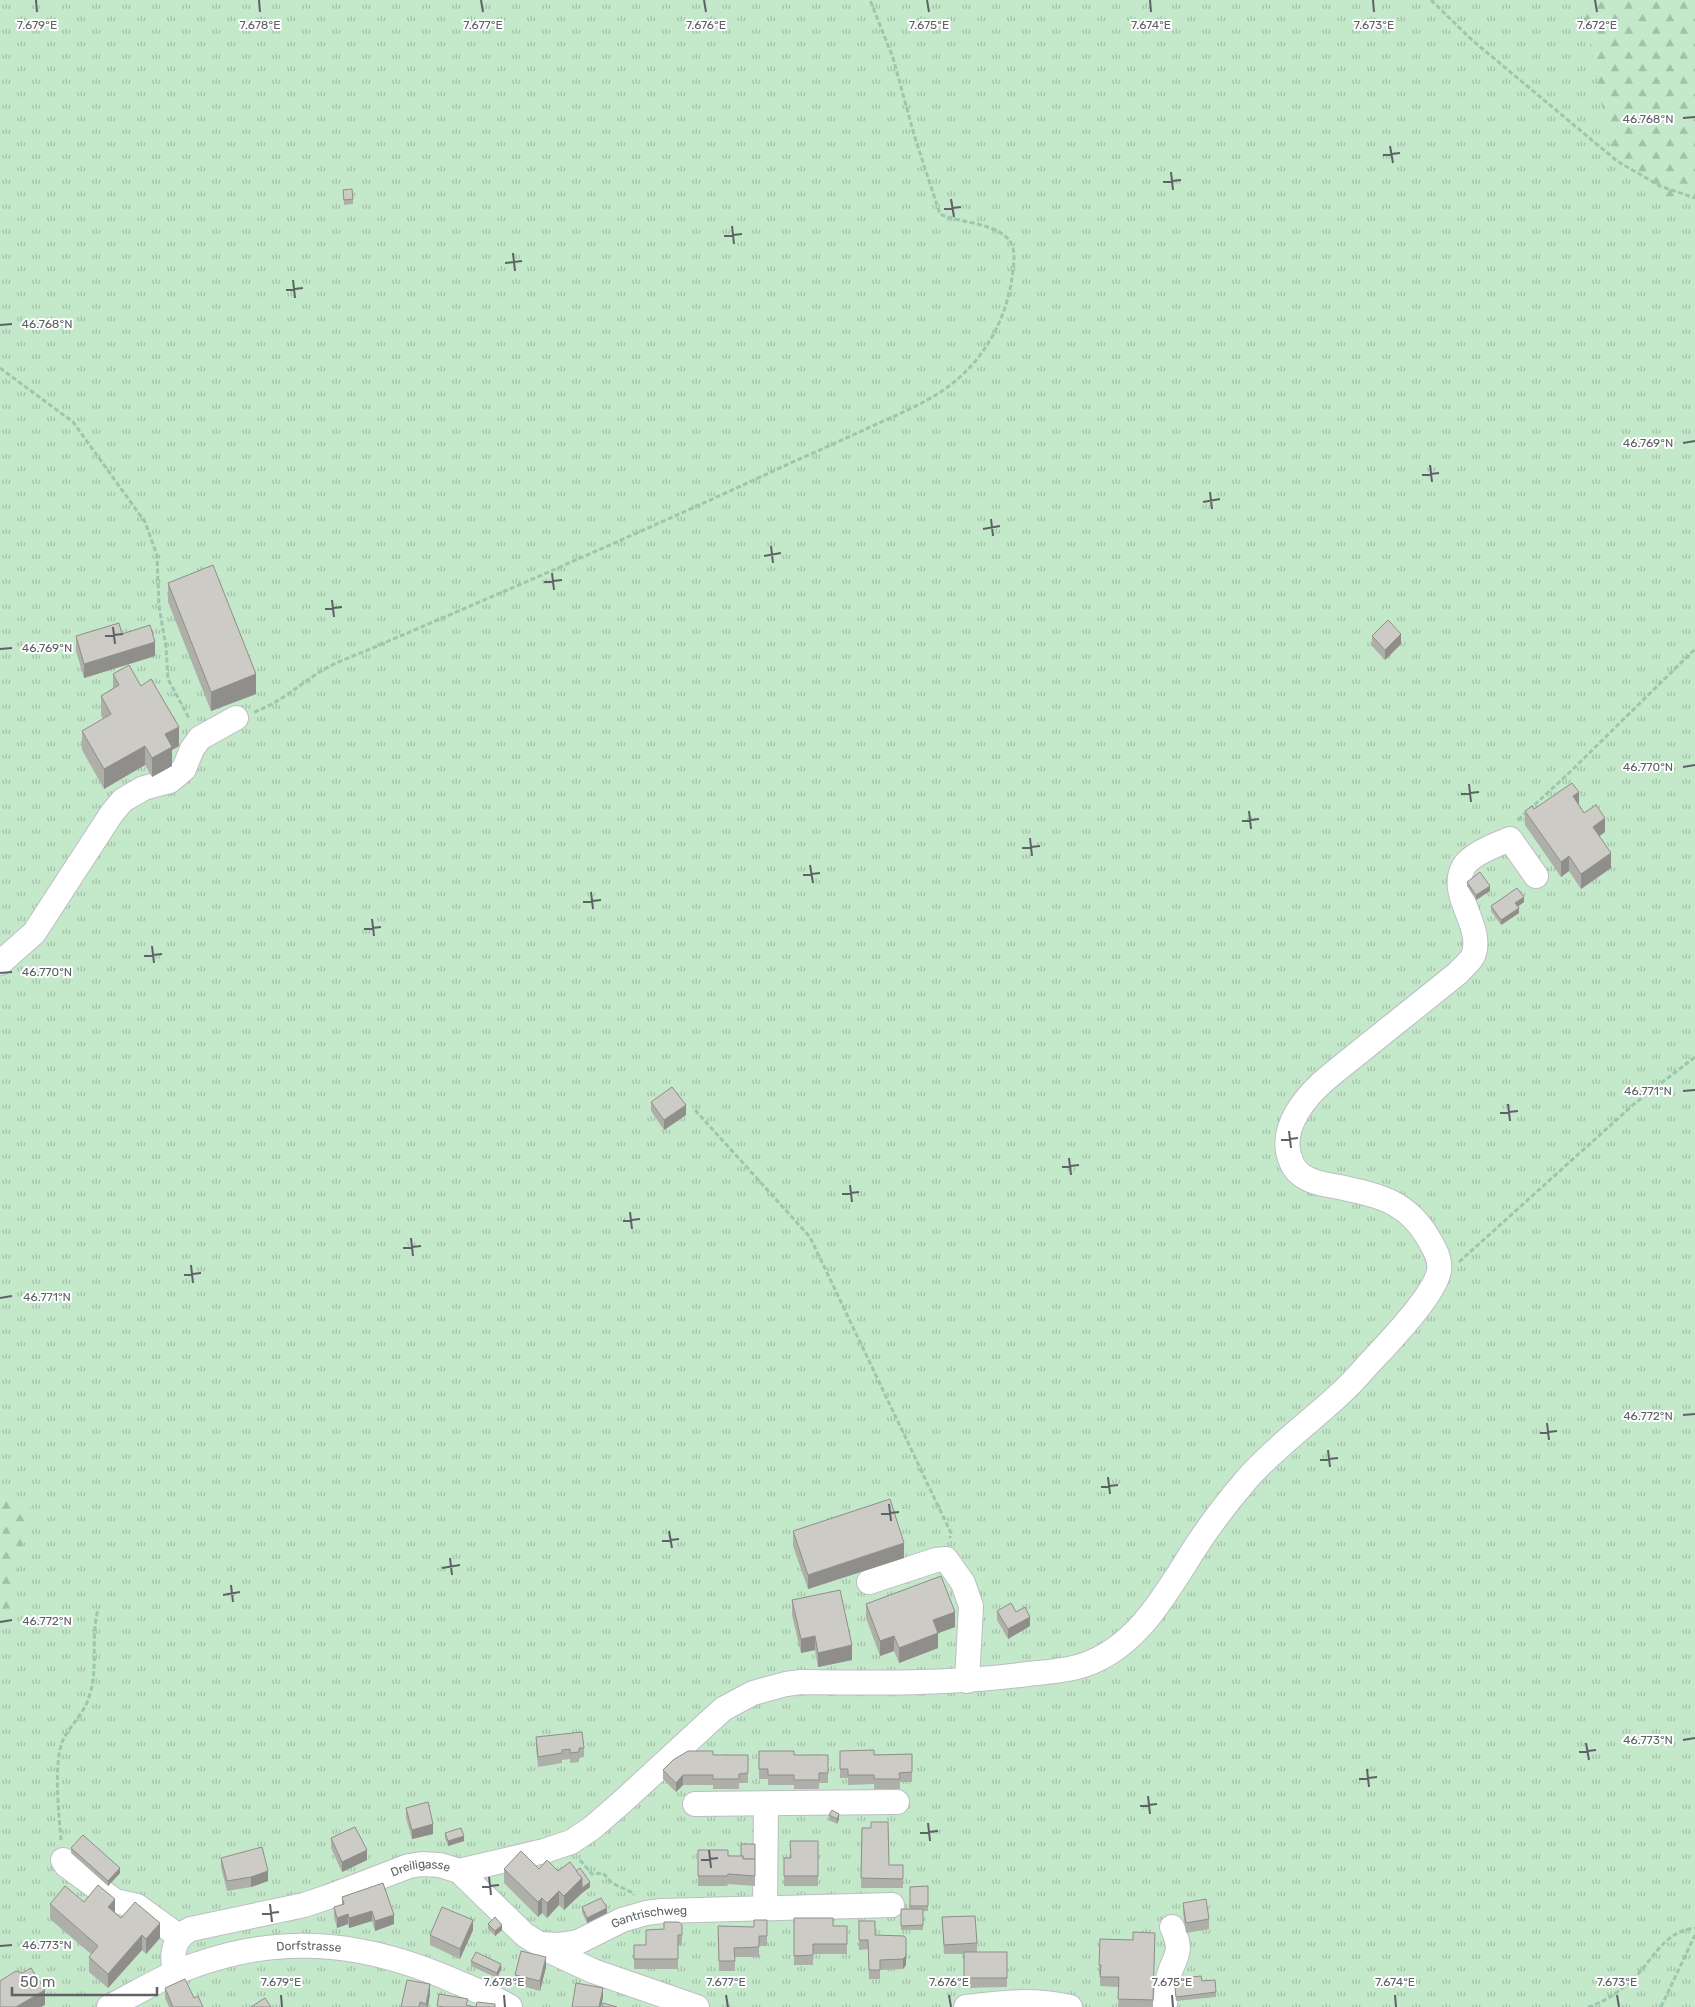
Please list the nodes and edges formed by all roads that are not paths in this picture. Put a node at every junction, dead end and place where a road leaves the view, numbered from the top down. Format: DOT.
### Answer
graph roads {
  1 [pos="236,718"];
  2 [pos="1536,876"];
  3 [pos="0,963"];
  4 [pos="869,1582"];
  5 [pos="967,1681"];
  6 [pos="897,1802"];
  7 [pos="695,1804"];
  8 [pos="766,1804"];
  9 [pos="62,1860"];
  10 [pos="459,1871"];
  11 [pos="892,1905"];
  12 [pos="765,1908"];
  13 [pos="1172,1927"];
  14 [pos="180,1937"];
  15 [pos="538,1943"];
  16 [pos="175,1972"];
  17 [pos="1167,2005"];
  18 [pos="109,2007"];
  19 [pos="510,2007"];
  20 [pos="697,2007"];
  21 [pos="966,2007"];
  22 [pos="1070,2007"];
  1 -- 3 [label="street"];
  2 -- 5 [label="street"];
  4 -- 5 [label="street"];
  5 -- 10 [label="street"];
  6 -- 8 [label="street"];
  7 -- 8 [label="street"];
  8 -- 12 [label="street"];
  9 -- 14 [label="street"];
  10 -- 14 [label="street, Dreiligasse"];
  10 -- 15 [label="street, Dreiligasse"];
  11 -- 12 [label="street, Gantrischweg"];
  12 -- 15 [label="street, Gantrischweg"];
  13 -- 17 [label="street"];
  14 -- 16 [label="street"];
  15 -- 20 [label="street, Dreiligasse"];
  16 -- 18 [label="street, Dorfstrasse"];
  16 -- 19 [label="street, Dorfstrasse"];
  21 -- 22 [label="street"];
}
